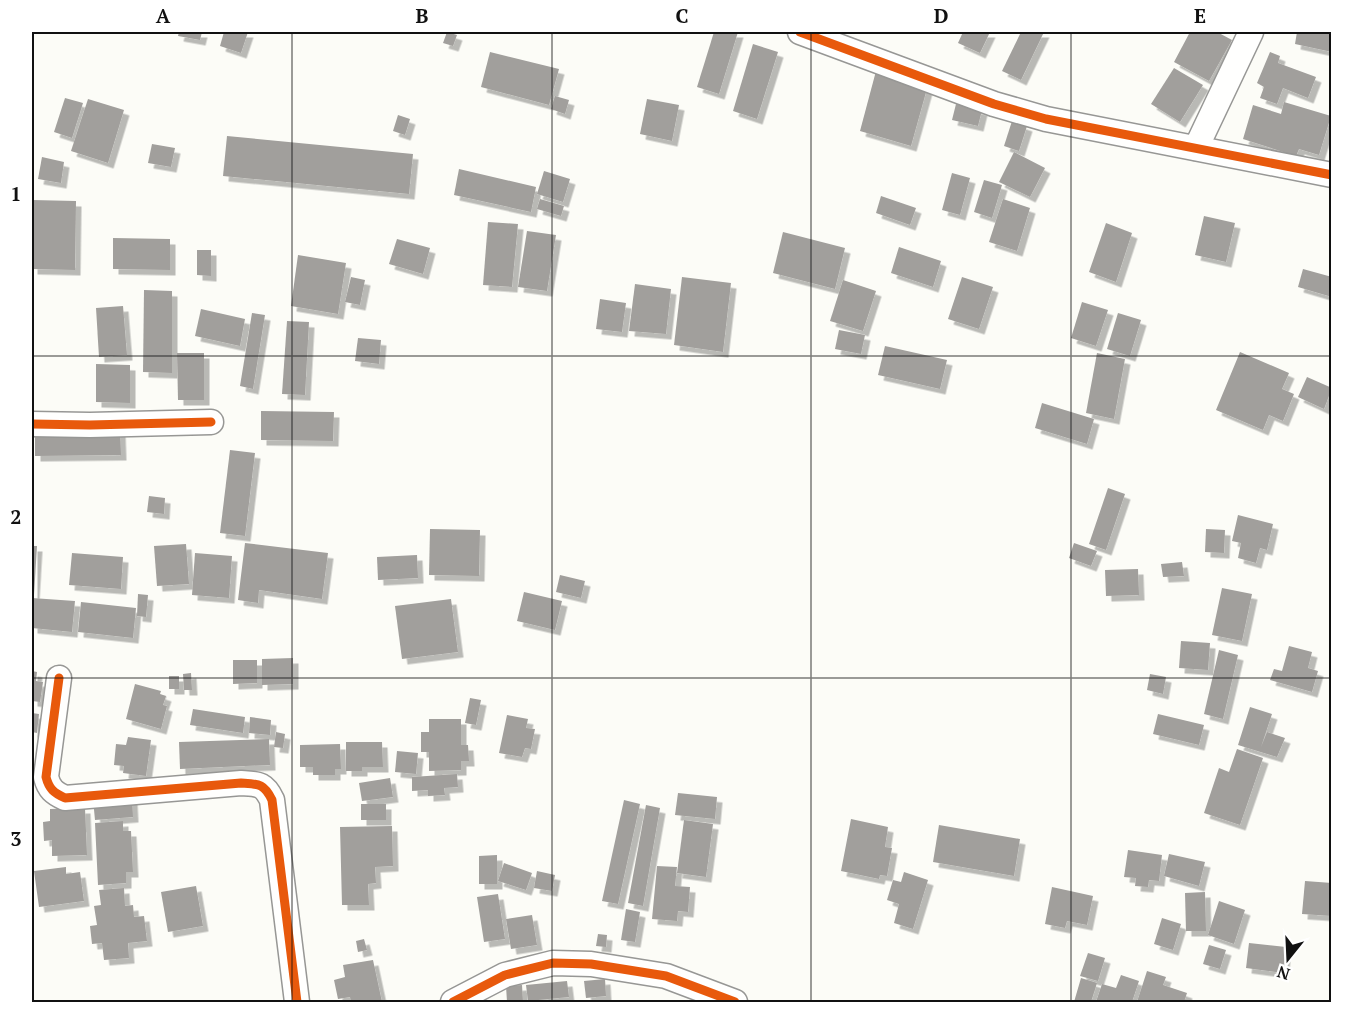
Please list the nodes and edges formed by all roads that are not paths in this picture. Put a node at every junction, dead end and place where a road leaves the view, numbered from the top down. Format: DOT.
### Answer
graph roads {
  1 [pos="800,32"];
  2 [pos="1251,32"];
  3 [pos="1196,148"];
  4 [pos="1332,175"];
  5 [pos="212,422"];
  6 [pos="32,423"];
  7 [pos="59,678"];
  8 [pos="297,1002"];
  9 [pos="453,1002"];
  10 [pos="735,1002"];
  1 -- 3 [label="street"];
  2 -- 3 [label="street"];
  3 -- 4 [label="street"];
  5 -- 6 [label="street"];
  7 -- 8 [label="street"];
  9 -- 10 [label="street"];
}
